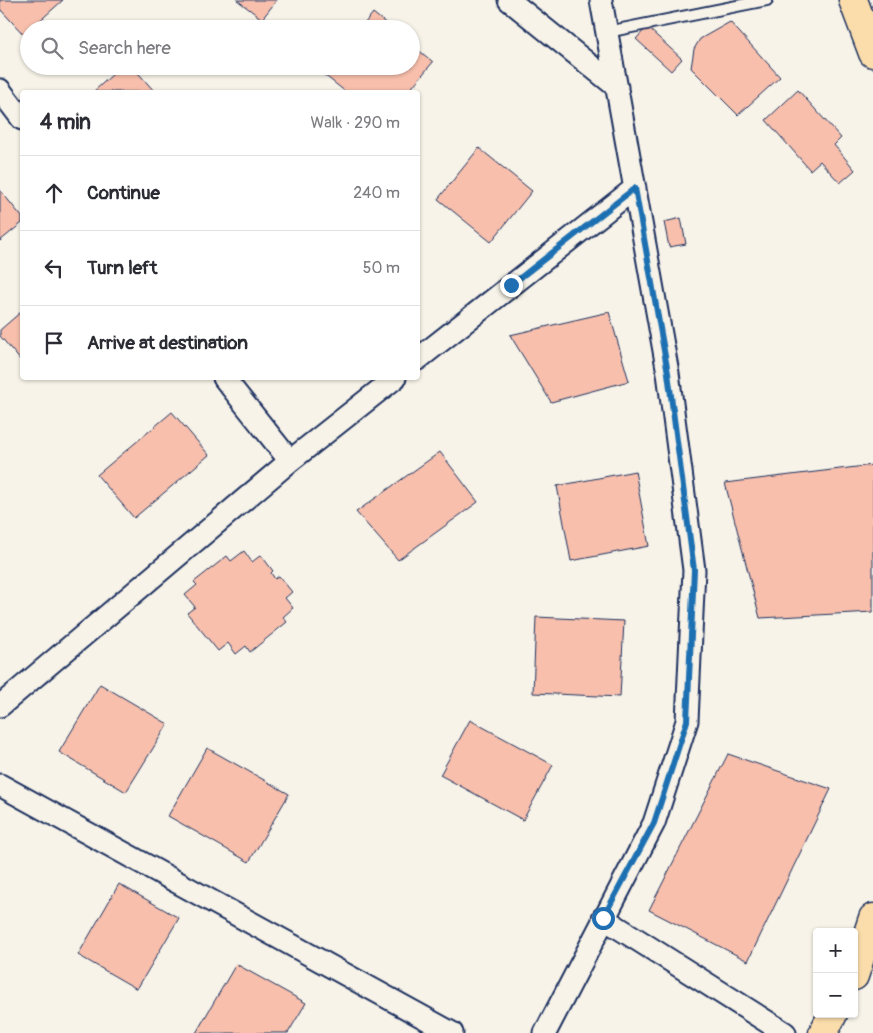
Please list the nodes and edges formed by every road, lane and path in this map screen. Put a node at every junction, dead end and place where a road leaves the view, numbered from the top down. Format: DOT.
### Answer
graph roads {
  1 [pos="508,0"];
  2 [pos="601,0"];
  3 [pos="767,0"];
  4 [pos="853,0"];
  5 [pos="607,32"];
  6 [pos="873,54"];
  7 [pos="617,87"];
  8 [pos="0,90"];
  9 [pos="20,116"];
  10 [pos="635,188"];
  11 [pos="420,357"];
  12 [pos="226,380"];
  13 [pos="392,380"];
  14 [pos="290,461"];
  15 [pos="0,706"];
  16 [pos="0,785"];
  17 [pos="603,918"];
  18 [pos="873,918"];
  19 [pos="873,944"];
  20 [pos="855,973"];
  21 [pos="856,973"];
  22 [pos="831,1018"];
  23 [pos="452,1033"];
  24 [pos="545,1033"];
  25 [pos="785,1033"];
  26 [pos="823,1033"];
  1 -- 7 [label="street"];
  2 -- 5 [label="street"];
  3 -- 5 [label="lane"];
  4 -- 6 [label="main road"];
  5 -- 7 [label="street"];
  7 -- 10 [label="street"];
  8 -- 9 [label="street"];
  10 -- 11 [label="street"];
  10 -- 17 [label="street"];
  12 -- 14 [label="street"];
  13 -- 14 [label="street"];
  14 -- 15 [label="street"];
  16 -- 23 [label="street"];
  17 -- 24 [label="street"];
  17 -- 25 [label="street"];
  18 -- 20 [label="main road"];
  19 -- 21 [label="main road"];
  22 -- 26 [label="main road"];
}
